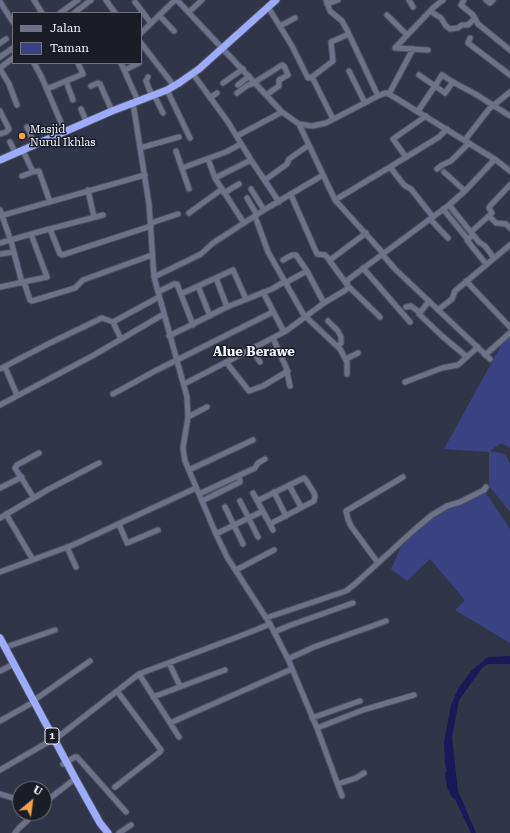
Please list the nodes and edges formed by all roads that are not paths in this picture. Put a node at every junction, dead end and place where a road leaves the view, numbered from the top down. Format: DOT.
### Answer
graph roads {
  1 [pos="34,0"];
  2 [pos="78,0"];
  3 [pos="91,0"];
  4 [pos="106,0"];
  5 [pos="176,0"];
  6 [pos="202,0"];
  7 [pos="338,0"];
  8 [pos="409,0"];
  9 [pos="444,0"];
  10 [pos="464,0"];
  11 [pos="486,0"];
  12 [pos="493,0"];
  13 [pos="275,1"];
  14 [pos="0,2"];
  15 [pos="85,2"];
  16 [pos="135,2"];
  17 [pos="327,2"];
  18 [pos="268,7"];
  19 [pos="413,7"];
  20 [pos="430,11"];
  21 [pos="41,12"];
  22 [pos="61,12"];
  23 [pos="75,12"];
  24 [pos="114,12"];
  25 [pos="189,12"];
  26 [pos="159,15"];
  27 [pos="387,15"];
  28 [pos="295,18"];
  29 [pos="475,18"];
  30 [pos="12,20"];
  31 [pos="151,23"];
  32 [pos="280,26"];
  33 [pos="174,31"];
  34 [pos="142,32"];
  35 [pos="349,34"];
  36 [pos="407,35"];
  37 [pos="470,38"];
  38 [pos="6,39"];
  39 [pos="0,43"];
  40 [pos="142,44"];
  41 [pos="223,48"];
  42 [pos="12,49"];
  43 [pos="413,49"];
  44 [pos="428,50"];
  45 [pos="510,50"];
  46 [pos="0,57"];
  47 [pos="12,59"];
  48 [pos="34,64"];
  49 [pos="78,64"];
  50 [pos="122,64"];
  51 [pos="137,64"];
  52 [pos="0,68"];
  53 [pos="243,69"];
  54 [pos="125,70"];
  55 [pos="350,71"];
  56 [pos="193,74"];
  57 [pos="419,75"];
  58 [pos="510,75"];
  59 [pos="249,76"];
  60 [pos="148,77"];
  61 [pos="312,77"];
  62 [pos="66,81"];
  63 [pos="255,82"];
  64 [pos="453,82"];
  65 [pos="224,83"];
  66 [pos="238,85"];
  67 [pos="91,86"];
  68 [pos="174,86"];
  69 [pos="435,86"];
  70 [pos="47,89"];
  71 [pos="167,90"];
  72 [pos="510,92"];
  73 [pos="217,93"];
  74 [pos="237,93"];
  75 [pos="389,94"];
  76 [pos="266,95"];
  77 [pos="153,96"];
  78 [pos="378,96"];
  79 [pos="210,98"];
  80 [pos="73,100"];
  81 [pos="136,102"];
  82 [pos="365,103"];
  83 [pos="18,105"];
  84 [pos="493,105"];
  85 [pos="81,109"];
  86 [pos="0,111"];
  87 [pos="418,111"];
  88 [pos="112,112"];
  89 [pos="282,112"];
  90 [pos="162,113"];
  91 [pos="426,116"];
  92 [pos="510,116"];
  93 [pos="333,119"];
  94 [pos="87,123"];
  95 [pos="300,124"];
  96 [pos="27,127"];
  97 [pos="447,129"];
  98 [pos="65,132"];
  99 [pos="0,134"];
  100 [pos="237,136"];
  101 [pos="179,137"];
  102 [pos="190,138"];
  103 [pos="10,142"];
  104 [pos="467,142"];
  105 [pos="241,144"];
  106 [pos="35,145"];
  107 [pos="309,145"];
  108 [pos="140,148"];
  109 [pos="23,151"];
  110 [pos="176,151"];
  111 [pos="16,154"];
  112 [pos="406,157"];
  113 [pos="208,159"];
  114 [pos="495,159"];
  115 [pos="0,160"];
  116 [pos="250,160"];
  117 [pos="390,167"];
  118 [pos="182,168"];
  119 [pos="437,169"];
  120 [pos="510,171"];
  121 [pos="33,172"];
  122 [pos="444,172"];
  123 [pos="145,174"];
  124 [pos="323,175"];
  125 [pos="22,176"];
  126 [pos="215,178"];
  127 [pos="265,180"];
  128 [pos="239,184"];
  129 [pos="510,185"];
  130 [pos="189,189"];
  131 [pos="251,189"];
  132 [pos="88,190"];
  133 [pos="223,191"];
  134 [pos="465,191"];
  135 [pos="291,195"];
  136 [pos="247,198"];
  137 [pos="335,200"];
  138 [pos="50,202"];
  139 [pos="279,202"];
  140 [pos="449,205"];
  141 [pos="443,209"];
  142 [pos="0,210"];
  143 [pos="264,210"];
  144 [pos="189,213"];
  145 [pos="178,214"];
  146 [pos="103,215"];
  147 [pos="1,216"];
  148 [pos="256,216"];
  149 [pos="489,216"];
  150 [pos="94,217"];
  151 [pos="432,218"];
  152 [pos="151,224"];
  153 [pos="244,224"];
  154 [pos="510,228"];
  155 [pos="50,229"];
  156 [pos="366,233"];
  157 [pos="472,233"];
  158 [pos="31,234"];
  159 [pos="448,238"];
  160 [pos="468,238"];
  161 [pos="11,241"];
  162 [pos="0,243"];
  163 [pos="510,245"];
  164 [pos="14,252"];
  165 [pos="0,254"];
  166 [pos="383,254"];
  167 [pos="152,255"];
  168 [pos="494,258"];
  169 [pos="283,260"];
  170 [pos="330,260"];
  171 [pos="486,264"];
  172 [pos="363,268"];
  173 [pos="307,271"];
  174 [pos="154,277"];
  175 [pos="216,278"];
  176 [pos="466,281"];
  177 [pos="23,282"];
  178 [pos="285,283"];
  179 [pos="198,286"];
  180 [pos="348,286"];
  181 [pos="0,287"];
  182 [pos="263,292"];
  183 [pos="158,294"];
  184 [pos="181,294"];
  185 [pos="246,299"];
  186 [pos="430,301"];
  187 [pos="324,303"];
  188 [pos="227,307"];
  189 [pos="406,307"];
  190 [pos="438,310"];
  191 [pos="273,312"];
  192 [pos="419,312"];
  193 [pos="164,314"];
  194 [pos="210,316"];
  195 [pos="306,317"];
  196 [pos="380,317"];
  197 [pos="328,321"];
  198 [pos="112,322"];
  199 [pos="410,322"];
  200 [pos="192,324"];
  201 [pos="510,327"];
  202 [pos="284,332"];
  203 [pos="510,333"];
  204 [pos="169,336"];
  205 [pos="274,338"];
  206 [pos="121,339"];
  207 [pos="338,347"];
  208 [pos="478,347"];
  209 [pos="252,349"];
  210 [pos="358,353"];
  211 [pos="486,355"];
  212 [pos="467,357"];
  213 [pos="346,359"];
  214 [pos="490,359"];
  215 [pos="176,360"];
  216 [pos="226,362"];
  217 [pos="260,362"];
  218 [pos="2,368"];
  219 [pos="288,371"];
  220 [pos="347,374"];
  221 [pos="405,382"];
  222 [pos="184,384"];
  223 [pos="290,386"];
  224 [pos="113,394"];
  225 [pos="17,395"];
  226 [pos="0,404"];
  227 [pos="208,407"];
  228 [pos="188,417"];
  229 [pos="253,440"];
  230 [pos="39,453"];
  231 [pos="265,459"];
  232 [pos="99,463"];
  233 [pos="189,470"];
  234 [pos="238,476"];
  235 [pos="22,477"];
  236 [pos="403,477"];
  237 [pos="289,485"];
  238 [pos="486,487"];
  239 [pos="0,488"];
  240 [pos="196,488"];
  241 [pos="274,492"];
  242 [pos="253,493"];
  243 [pos="199,494"];
  244 [pos="34,498"];
  245 [pos="202,501"];
  246 [pos="240,501"];
  247 [pos="257,501"];
  248 [pos="225,507"];
  249 [pos="301,507"];
  250 [pos="263,511"];
  251 [pos="6,514"];
  252 [pos="286,516"];
  253 [pos="0,518"];
  254 [pos="249,518"];
  255 [pos="119,524"];
  256 [pos="270,524"];
  257 [pos="234,526"];
  258 [pos="158,530"];
  259 [pos="273,530"];
  260 [pos="216,534"];
  261 [pos="258,537"];
  262 [pos="243,544"];
  263 [pos="68,547"];
  264 [pos="274,550"];
  265 [pos="33,560"];
  266 [pos="378,562"];
  267 [pos="76,567"];
  268 [pos="236,570"];
  269 [pos="0,572"];
  270 [pos="353,603"];
  271 [pos="266,618"];
  272 [pos="386,621"];
  273 [pos="270,624"];
  274 [pos="55,630"];
  275 [pos="274,632"];
  276 [pos="0,638"];
  277 [pos="3,647"];
  278 [pos="288,659"];
  279 [pos="90,661"];
  280 [pos="169,663"];
  281 [pos="10,666"];
  282 [pos="292,669"];
  283 [pos="225,670"];
  284 [pos="0,671"];
  285 [pos="139,674"];
  286 [pos="180,686"];
  287 [pos="117,691"];
  288 [pos="414,695"];
  289 [pos="153,697"];
  290 [pos="360,701"];
  291 [pos="32,702"];
  292 [pos="312,718"];
  293 [pos="0,721"];
  294 [pos="170,723"];
  295 [pos="317,728"];
  296 [pos="179,737"];
  297 [pos="52,740"];
  298 [pos="64,763"];
  299 [pos="0,770"];
  300 [pos="364,774"];
  301 [pos="72,781"];
  302 [pos="338,784"];
  303 [pos="115,787"];
  304 [pos="0,794"];
  305 [pos="342,796"];
  306 [pos="52,797"];
  307 [pos="12,798"];
  308 [pos="126,812"];
  309 [pos="27,821"];
  310 [pos="131,825"];
  311 [pos="15,833"];
  312 [pos="103,833"];
  313 [pos="108,833"];
  314 [pos="119,833"];
  1 -- 21 [label="street"];
  2 -- 22 [label="street"];
  3 -- 15 [label="street"];
  4 -- 24 [label="street"];
  5 -- 25 [label="street"];
  5 -- 26 [label="street"];
  6 -- 25 [label="street"];
  7 -- 17 [label="street"];
  8 -- 19 [label="street"];
  9 -- 20 [label="street"];
  10 -- 29 [label="street"];
  11 -- 12 [label="street"];
  13 -- 18 [label="highway"];
  14 -- 30 [label="street"];
  15 -- 23 [label="street"];
  16 -- 31 [label="street"];
  17 -- 35 [label="street"];
  18 -- 32 [label="street"];
  18 -- 41 [label="highway"];
  20 -- 29 [label="street"];
  20 -- 36 [label="street"];
  25 -- 41 [label="street"];
  26 -- 31 [label="street"];
  26 -- 33 [label="street"];
  27 -- 36 [label="street"];
  28 -- 32 [label="street"];
  29 -- 45 [label="street"];
  31 -- 34 [label="street"];
  32 -- 61 [label="street"];
  35 -- 61 [label="street"];
  35 -- 78 [label="street"];
  36 -- 43 [label="street"];
  37 -- 58 [label="street"];
  38 -- 39 [label="street"];
  40 -- 68 [label="street"];
  41 -- 53 [label="street"];
  41 -- 56 [label="highway"];
  42 -- 46 [label="street"];
  43 -- 44 [label="street"];
  43 -- 75 [label="street"];
  47 -- 52 [label="street"];
  48 -- 70 [label="street"];
  49 -- 62 [label="street"];
  50 -- 54 [label="street"];
  51 -- 54 [label="street"];
  52 -- 83 [label="street"];
  53 -- 59 [label="street"];
  53 -- 65 [label="street"];
  54 -- 81 [label="street"];
  55 -- 82 [label="street"];
  56 -- 68 [label="highway"];
  56 -- 79 [label="street"];
  57 -- 69 [label="street"];
  59 -- 63 [label="street"];
  59 -- 66 [label="street"];
  60 -- 77 [label="street"];
  61 -- 93 [label="street"];
  62 -- 70 [label="street"];
  62 -- 80 [label="street"];
  63 -- 74 [label="street"];
  63 -- 76 [label="street"];
  63 -- 76 [label="street"];
  64 -- 69 [label="street"];
  64 -- 69 [label="street"];
  64 -- 84 [label="street"];
  67 -- 88 [label="street"];
  68 -- 71 [label="highway"];
  69 -- 87 [label="street"];
  70 -- 98 [label="street"];
  71 -- 77 [label="highway"];
  71 -- 102 [label="street"];
  72 -- 84 [label="street"];
  73 -- 79 [label="street"];
  75 -- 78 [label="street"];
  75 -- 87 [label="street"];
  76 -- 89 [label="street"];
  77 -- 81 [label="highway"];
  77 -- 90 [label="street"];
  78 -- 82 [label="street"];
  79 -- 100 [label="street"];
  81 -- 88 [label="highway"];
  81 -- 108 [label="street"];
  82 -- 93 [label="street"];
  84 -- 92 [label="street"];
  84 -- 104 [label="street"];
  85 -- 94 [label="street"];
  86 -- 99 [label="street"];
  87 -- 91 [label="street"];
  88 -- 94 [label="highway"];
  89 -- 95 [label="street"];
  89 -- 100 [label="street"];
  91 -- 97 [label="street"];
  91 -- 112 [label="street"];
  93 -- 95 [label="street"];
  94 -- 98 [label="highway"];
  95 -- 107 [label="street"];
  96 -- 106 [label="street"];
  97 -- 104 [label="street"];
  97 -- 112 [label="street"];
  98 -- 106 [label="highway"];
  100 -- 105 [label="street"];
  101 -- 108 [label="street"];
  103 -- 111 [label="street"];
  104 -- 114 [label="street"];
  104 -- 119 [label="street"];
  105 -- 113 [label="street"];
  105 -- 116 [label="street"];
  106 -- 109 [label="highway"];
  107 -- 124 [label="street"];
  107 -- 127 [label="street"];
  108 -- 123 [label="street"];
  109 -- 111 [label="highway"];
  109 -- 121 [label="street"];
  110 -- 118 [label="street"];
  111 -- 115 [label="highway"];
  112 -- 117 [label="street"];
  113 -- 118 [label="street"];
  113 -- 126 [label="street"];
  114 -- 120 [label="street"];
  114 -- 134 [label="street"];
  116 -- 126 [label="street"];
  116 -- 127 [label="street"];
  117 -- 137 [label="street"];
  117 -- 151 [label="street"];
  118 -- 130 [label="street"];
  121 -- 125 [label="street"];
  121 -- 138 [label="street"];
  122 -- 134 [label="street"];
  123 -- 132 [label="street"];
  123 -- 152 [label="street"];
  124 -- 135 [label="street"];
  124 -- 137 [label="street"];
  126 -- 133 [label="street"];
  127 -- 139 [label="street"];
  128 -- 133 [label="street"];
  129 -- 149 [label="street"];
  131 -- 143 [label="street"];
  132 -- 138 [label="street"];
  132 -- 150 [label="street"];
  133 -- 144 [label="street"];
  133 -- 153 [label="street"];
  134 -- 140 [label="street"];
  135 -- 139 [label="street"];
  135 -- 170 [label="street"];
  136 -- 148 [label="street"];
  137 -- 156 [label="street"];
  138 -- 147 [label="street"];
  139 -- 143 [label="street"];
  140 -- 141 [label="street"];
  140 -- 157 [label="street"];
  141 -- 151 [label="street"];
  141 -- 160 [label="street"];
  142 -- 147 [label="street"];
  143 -- 148 [label="street"];
  145 -- 152 [label="street"];
  146 -- 150 [label="street"];
  147 -- 161 [label="street"];
  148 -- 153 [label="street"];
  148 -- 178 [label="street"];
  149 -- 154 [label="street"];
  149 -- 157 [label="street"];
  150 -- 155 [label="street"];
  151 -- 159 [label="street"];
  151 -- 166 [label="street"];
  152 -- 155 [label="street"];
  152 -- 167 [label="street"];
  153 -- 174 [label="street"];
  155 -- 158 [label="street"];
  156 -- 166 [label="street"];
  156 -- 170 [label="street"];
  157 -- 160 [label="street"];
  157 -- 168 [label="street"];
  158 -- 161 [label="street"];
  158 -- 177 [label="street"];
  160 -- 171 [label="street"];
  161 -- 162 [label="street"];
  161 -- 164 [label="street"];
  163 -- 168 [label="street"];
  164 -- 165 [label="street"];
  164 -- 177 [label="street"];
  166 -- 172 [label="street"];
  166 -- 186 [label="street"];
  167 -- 174 [label="street"];
  167 -- 177 [label="street"];
  168 -- 171 [label="street"];
  169 -- 173 [label="street"];
  170 -- 180 [label="street"];
  171 -- 176 [label="street"];
  172 -- 180 [label="street"];
  172 -- 199 [label="street"];
  173 -- 178 [label="street"];
  173 -- 187 [label="street"];
  174 -- 183 [label="street"];
  175 -- 179 [label="street"];
  175 -- 185 [label="street"];
  175 -- 188 [label="street"];
  176 -- 190 [label="street"];
  176 -- 201 [label="street"];
  177 -- 181 [label="street"];
  178 -- 182 [label="street"];
  178 -- 195 [label="street"];
  179 -- 184 [label="street"];
  179 -- 194 [label="street"];
  180 -- 187 [label="street"];
  180 -- 196 [label="street"];
  182 -- 185 [label="street"];
  182 -- 191 [label="street"];
  183 -- 184 [label="street"];
  183 -- 193 [label="street"];
  183 -- 198 [label="street"];
  184 -- 200 [label="street"];
  185 -- 188 [label="street"];
  186 -- 190 [label="street"];
  186 -- 192 [label="street"];
  187 -- 195 [label="street"];
  188 -- 194 [label="street"];
  189 -- 192 [label="street"];
  190 -- 208 [label="street"];
  191 -- 202 [label="street"];
  191 -- 215 [label="street"];
  192 -- 212 [label="street"];
  193 -- 204 [label="street"];
  193 -- 206 [label="street"];
  194 -- 200 [label="street"];
  195 -- 202 [label="street"];
  195 -- 207 [label="street"];
  197 -- 207 [label="street"];
  198 -- 206 [label="street"];
  198 -- 218 [label="street"];
  200 -- 204 [label="street"];
  202 -- 205 [label="street"];
  203 -- 211 [label="street"];
  204 -- 215 [label="street"];
  205 -- 209 [label="street"];
  205 -- 219 [label="street"];
  206 -- 225 [label="street"];
  207 -- 213 [label="street"];
  208 -- 211 [label="street"];
  208 -- 212 [label="street"];
  209 -- 216 [label="street"];
  209 -- 217 [label="street"];
  210 -- 213 [label="street"];
  211 -- 214 [label="street"];
  212 -- 221 [label="street"];
  213 -- 220 [label="street"];
  215 -- 222 [label="street"];
  215 -- 224 [label="street"];
  216 -- 219 [label="street"];
  216 -- 222 [label="street"];
  218 -- 225 [label="street"];
  219 -- 223 [label="street"];
  222 -- 228 [label="street"];
  225 -- 226 [label="street"];
  227 -- 228 [label="street"];
  228 -- 233 [label="street"];
  229 -- 233 [label="street"];
  230 -- 235 [label="street"];
  231 -- 234 [label="street"];
  232 -- 244 [label="street"];
  233 -- 240 [label="street"];
  234 -- 243 [label="street"];
  234 -- 245 [label="street"];
  235 -- 239 [label="street"];
  235 -- 244 [label="street"];
  236 -- 266 [label="street"];
  237 -- 241 [label="street"];
  237 -- 249 [label="street"];
  237 -- 249 [label="street"];
  238 -- 266 [label="street"];
  240 -- 243 [label="street"];
  240 -- 255 [label="street"];
  241 -- 247 [label="street"];
  241 -- 252 [label="street"];
  242 -- 247 [label="street"];
  243 -- 245 [label="street"];
  244 -- 251 [label="street"];
  245 -- 260 [label="street"];
  246 -- 254 [label="street"];
  247 -- 250 [label="street"];
  248 -- 257 [label="street"];
  249 -- 252 [label="street"];
  250 -- 254 [label="street"];
  250 -- 256 [label="street"];
  251 -- 253 [label="street"];
  251 -- 265 [label="street"];
  252 -- 256 [label="street"];
  254 -- 257 [label="street"];
  254 -- 261 [label="street"];
  255 -- 258 [label="street"];
  255 -- 263 [label="street"];
  256 -- 259 [label="street"];
  257 -- 260 [label="street"];
  257 -- 262 [label="street"];
  260 -- 268 [label="street"];
  263 -- 265 [label="street"];
  263 -- 267 [label="street"];
  264 -- 268 [label="street"];
  265 -- 269 [label="street"];
  266 -- 271 [label="street"];
  268 -- 271 [label="street"];
  270 -- 275 [label="street"];
  271 -- 273 [label="street"];
  272 -- 278 [label="street"];
  273 -- 275 [label="street"];
  273 -- 280 [label="street"];
  274 -- 277 [label="street"];
  275 -- 278 [label="street"];
  276 -- 277 [label="highway, 1"];
  277 -- 281 [label="highway, 1"];
  277 -- 291 [label="highway, 1"];
  278 -- 282 [label="street"];
  279 -- 291 [label="street"];
  280 -- 285 [label="street"];
  280 -- 286 [label="street"];
  281 -- 284 [label="street"];
  281 -- 291 [label="highway, 1"];
  282 -- 292 [label="street"];
  282 -- 294 [label="street"];
  283 -- 286 [label="street"];
  285 -- 287 [label="street"];
  285 -- 289 [label="street"];
  286 -- 289 [label="street"];
  287 -- 297 [label="street"];
  287 -- 303 [label="street"];
  288 -- 295 [label="street"];
  289 -- 294 [label="street"];
  290 -- 292 [label="street"];
  291 -- 293 [label="street"];
  291 -- 297 [label="highway, 1"];
  292 -- 295 [label="street"];
  294 -- 296 [label="street"];
  295 -- 302 [label="street"];
  297 -- 298 [label="highway, 1"];
  297 -- 299 [label="street"];
  298 -- 301 [label="highway, 1"];
  298 -- 308 [label="street"];
  298 -- 313 [label="highway, 1"];
  300 -- 302 [label="street"];
  301 -- 306 [label="street"];
  301 -- 312 [label="highway, 1"];
  302 -- 305 [label="street"];
  304 -- 307 [label="street"];
  309 -- 311 [label="street"];
  310 -- 314 [label="street"];
}
